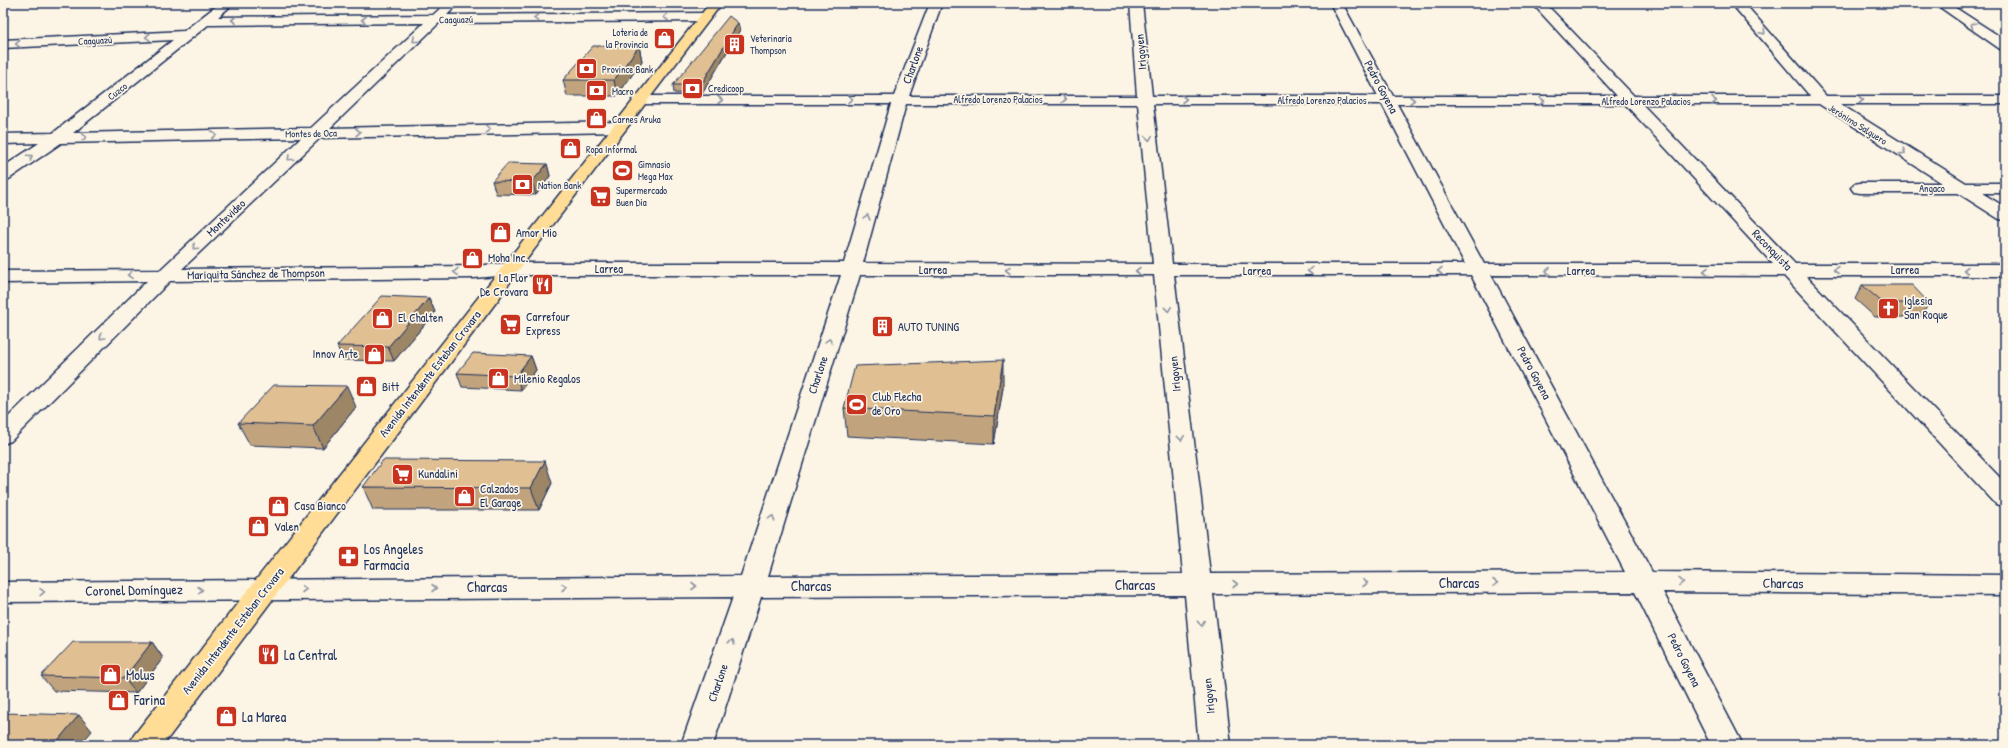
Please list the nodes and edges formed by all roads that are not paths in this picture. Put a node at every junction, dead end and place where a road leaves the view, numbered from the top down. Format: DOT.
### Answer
graph roads {
  1 [pos="228,3"];
  2 [pos="453,3"];
  3 [pos="716,3"];
  4 [pos="936,3"];
  5 [pos="1136,3"];
  6 [pos="1336,3"];
  7 [pos="1538,3"];
  8 [pos="1737,3"];
  9 [pos="1940,3"];
  10 [pos="705,17"];
  11 [pos="437,19"];
  12 [pos="207,21"];
  13 [pos="187,35"];
  14 [pos="3,44"];
  15 [pos="2005,46"];
  16 [pos="900,99"];
  17 [pos="1145,99"];
  18 [pos="640,100"];
  19 [pos="1388,100"];
  20 [pos="1822,100"];
  21 [pos="2005,100"];
  22 [pos="1630,101"];
  23 [pos="619,127"];
  24 [pos="318,132"];
  25 [pos="57,138"];
  26 [pos="3,139"];
  27 [pos="3,176"];
  28 [pos="1860,188"];
  29 [pos="1960,188"];
  30 [pos="2005,188"];
  31 [pos="2005,215"];
  32 [pos="509,269"];
  33 [pos="852,270"];
  34 [pos="1792,270"];
  35 [pos="2005,270"];
  36 [pos="1164,271"];
  37 [pos="1479,271"];
  38 [pos="165,275"];
  39 [pos="3,277"];
  40 [pos="3,436"];
  41 [pos="2005,498"];
  42 [pos="1644,582"];
  43 [pos="1196,585"];
  44 [pos="2005,585"];
  45 [pos="751,586"];
  46 [pos="265,589"];
  47 [pos="3,592"];
  48 [pos="145,745"];
  49 [pos="697,745"];
  50 [pos="1215,745"];
  51 [pos="1727,745"];
  1 -- 12 [label="street, Cuzco"];
  2 -- 11 [label="street, Montevideo"];
  3 -- 10 [label="main road, Avenida Intendente Esteban Crovara"];
  4 -- 16 [label="street, Charlone"];
  5 -- 17 [label="street, Irigoyen"];
  6 -- 19 [label="street, Pedro Goyena"];
  7 -- 22 [label="street, Reconquista"];
  8 -- 20 [label="street, Jerónimo Salguero, one-way"];
  15 -- 9 [label="street, one-way"];
  10 -- 11 [label="street, Caaguazú, one-way"];
  10 -- 18 [label="main road, Avenida Intendente Esteban Crovara"];
  11 -- 12 [label="street, Caaguazú, one-way"];
  11 -- 24 [label="street, Montevideo, one-way"];
  12 -- 13 [label="street, Cuzco"];
  13 -- 14 [label="street, Caaguazú, one-way"];
  13 -- 25 [label="street, Cuzco"];
  16 -- 17 [label="street, Alfredo Lorenzo Palacios, one-way"];
  18 -- 16 [label="street, Alfredo Lorenzo Palacios, one-way"];
  33 -- 16 [label="street, Charlone, one-way"];
  17 -- 19 [label="street, Alfredo Lorenzo Palacios, one-way"];
  17 -- 36 [label="street, Irigoyen, one-way"];
  18 -- 23 [label="main road, Avenida Intendente Esteban Crovara"];
  19 -- 22 [label="street, Alfredo Lorenzo Palacios, one-way"];
  19 -- 37 [label="street, Pedro Goyena"];
  20 -- 21 [label="street, Alfredo Lorenzo Palacios, one-way"];
  22 -- 20 [label="street, Alfredo Lorenzo Palacios, one-way"];
  20 -- 29 [label="street, Jerónimo Salguero, one-way"];
  22 -- 34 [label="street, Reconquista"];
  24 -- 23 [label="street, Montes de Oca, one-way"];
  23 -- 32 [label="main road, Avenida Intendente Esteban Crovara"];
  25 -- 24 [label="street, Montes de Oca, one-way"];
  24 -- 38 [label="street, Montevideo, one-way"];
  25 -- 26 [label="street, Montes de Oca"];
  27 -- 25 [label="street, Cuzco, one-way"];
  28 -- 29 [label="street, Angaco"];
  29 -- 30 [label="street, Angaco"];
  29 -- 31 [label="street, Jerónimo Salguero"];
  32 -- 33 [label="street, Larrea"];
  32 -- 38 [label="street, Mariquita Sánchez de Thompson, one-way"];
  32 -- 46 [label="main road, Avenida Intendente Esteban Crovara"];
  36 -- 33 [label="street, Larrea, one-way"];
  45 -- 33 [label="street, Charlone, one-way"];
  35 -- 34 [label="street, Larrea, one-way"];
  34 -- 37 [label="street, Larrea, one-way"];
  34 -- 41 [label="street, Reconquista"];
  37 -- 36 [label="street, Larrea, one-way"];
  36 -- 43 [label="street, Irigoyen, one-way"];
  37 -- 42 [label="street, Pedro Goyena"];
  38 -- 39 [label="street, Mariquita Sánchez de Thompson, one-way"];
  38 -- 40 [label="street, Montevideo, one-way"];
  43 -- 42 [label="street, Charcas, one-way"];
  42 -- 44 [label="street, Charcas, one-way"];
  42 -- 51 [label="street, Pedro Goyena"];
  43 -- 45 [label="street, Charcas"];
  43 -- 50 [label="street, Irigoyen, one-way"];
  46 -- 45 [label="street, Charcas, one-way"];
  49 -- 45 [label="street, Charlone, one-way"];
  47 -- 46 [label="street, Coronel Domínguez, one-way"];
  46 -- 48 [label="main road, Avenida Intendente Esteban Crovara"];
}
